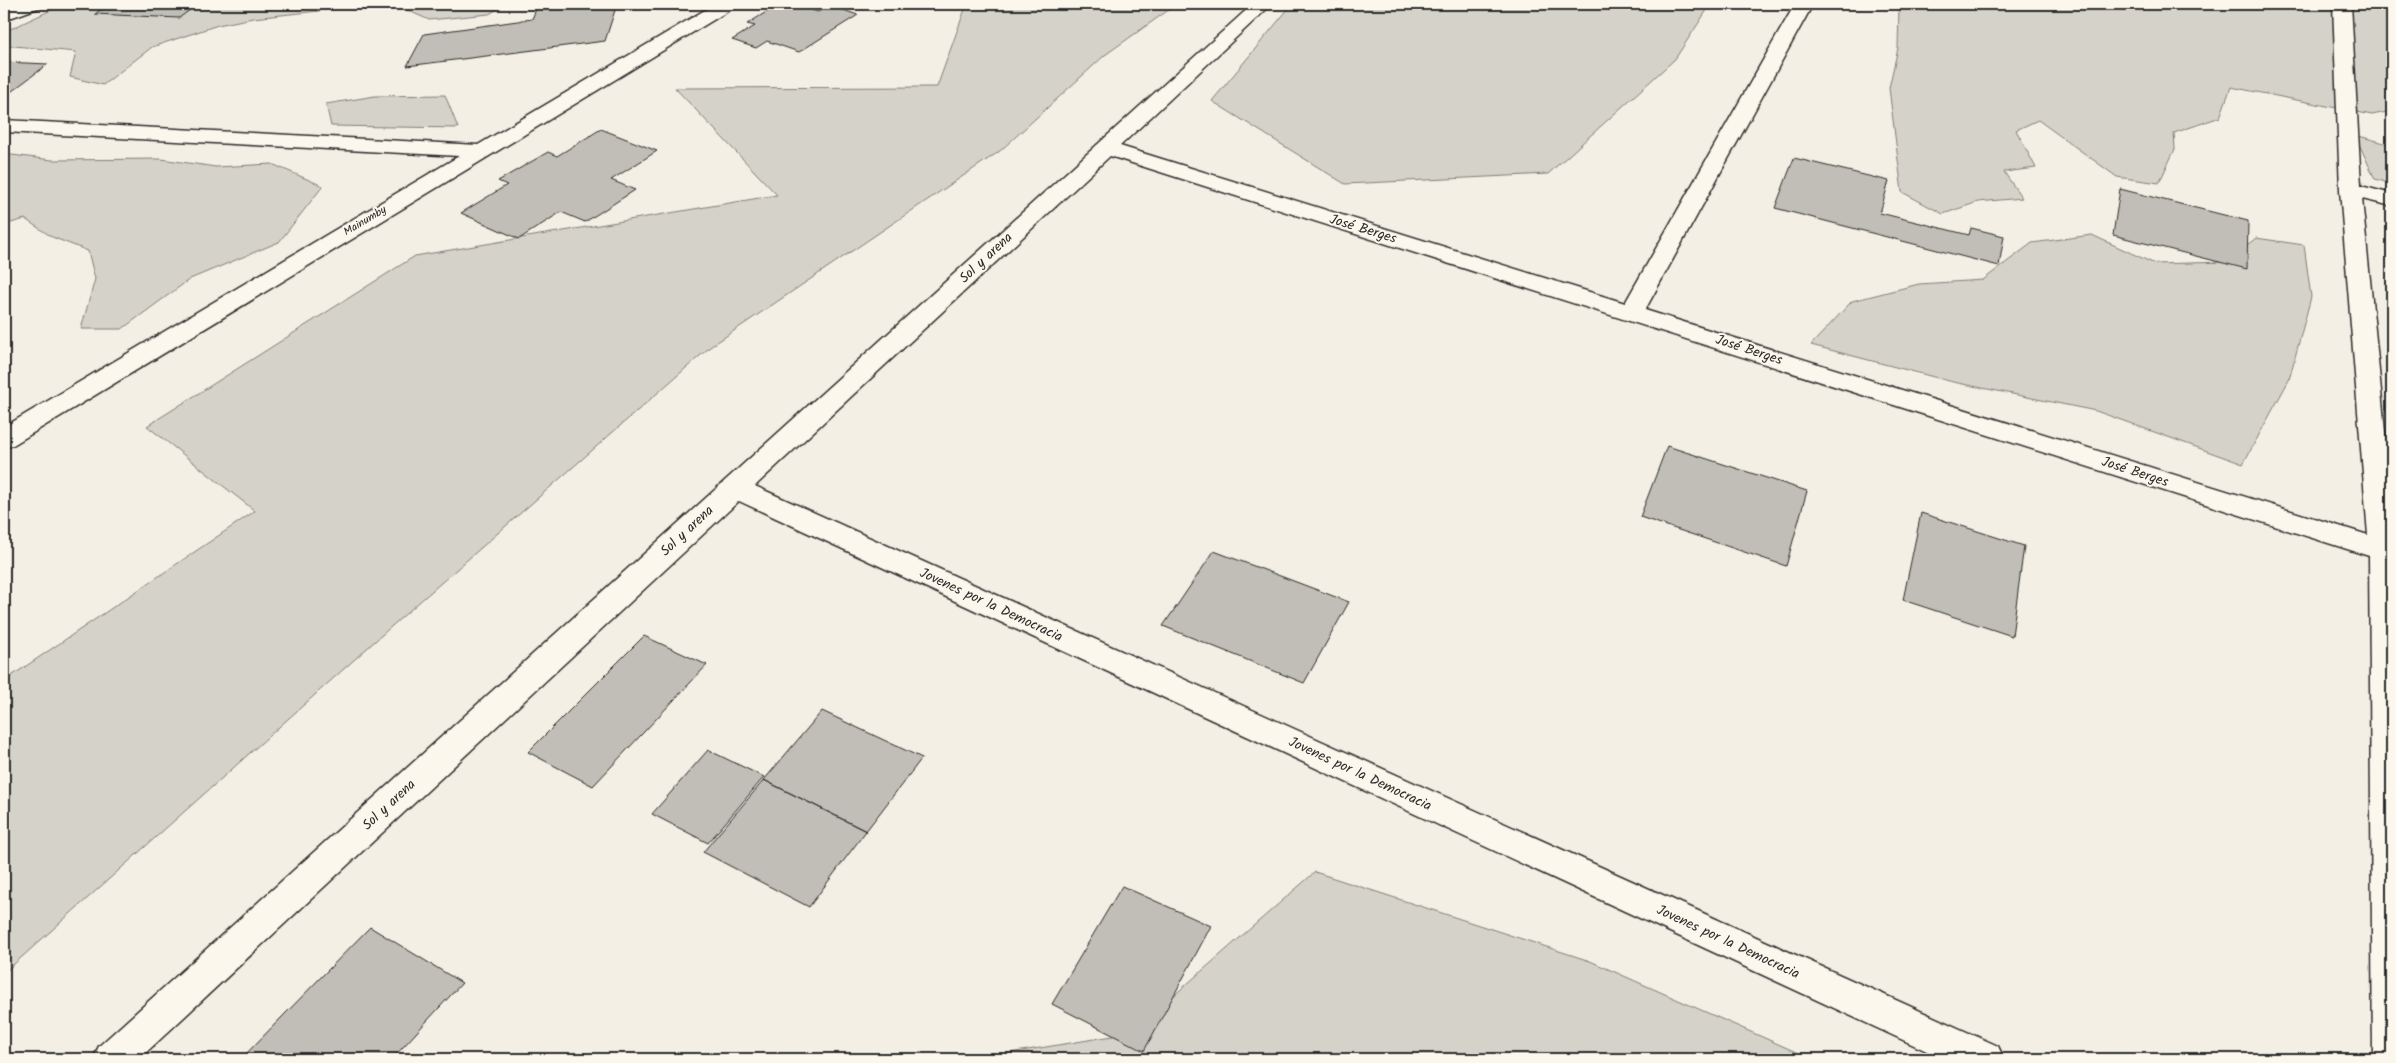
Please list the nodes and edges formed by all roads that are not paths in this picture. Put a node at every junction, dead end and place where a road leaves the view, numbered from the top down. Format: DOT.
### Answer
graph roads {
  1 [pos="32,4"];
  2 [pos="727,4"];
  3 [pos="1263,4"];
  4 [pos="1804,4"];
  5 [pos="2342,4"];
  6 [pos="4,15"];
  7 [pos="4,126"];
  8 [pos="1105,148"];
  9 [pos="482,151"];
  10 [pos="2351,190"];
  11 [pos="2392,200"];
  12 [pos="1632,313"];
  13 [pos="4,439"];
  14 [pos="735,488"];
  15 [pos="2388,552"];
  16 [pos="112,1059"];
  17 [pos="1985,1059"];
  18 [pos="2392,1059"];
  1 -- 6 [label="street"];
  2 -- 9 [label="street, Mainumby"];
  3 -- 8 [label="street, Sol y arena"];
  4 -- 12 [label="street"];
  5 -- 10 [label="street"];
  7 -- 9 [label="street"];
  8 -- 12 [label="street, José Berges"];
  8 -- 14 [label="street, Sol y arena"];
  9 -- 13 [label="street, Mainumby"];
  10 -- 11 [label="street"];
  10 -- 15 [label="street"];
  12 -- 15 [label="street, José Berges"];
  14 -- 16 [label="street, Sol y arena"];
  14 -- 17 [label="street, Jovenes por la Democracia"];
  15 -- 18 [label="street"];
}
